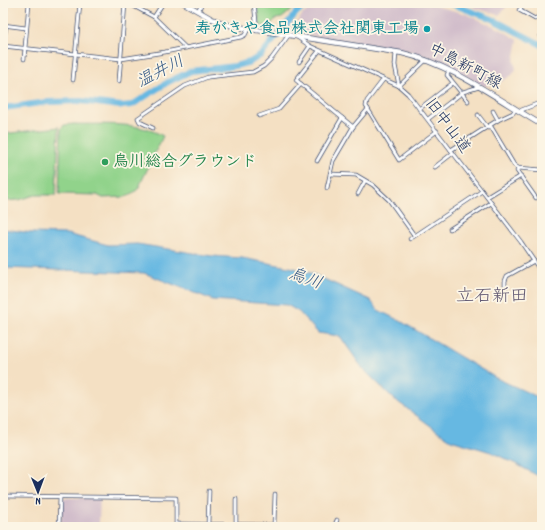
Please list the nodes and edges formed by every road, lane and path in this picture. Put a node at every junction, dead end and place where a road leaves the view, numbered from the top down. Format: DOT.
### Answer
graph roads {
  1 [pos="29,3"];
  2 [pos="80,3"];
  3 [pos="125,3"];
  4 [pos="128,3"];
  5 [pos="163,3"];
  6 [pos="184,3"];
  7 [pos="202,3"];
  8 [pos="254,3"];
  9 [pos="526,3"];
  10 [pos="541,3"];
  11 [pos="542,6"];
  12 [pos="198,11"];
  13 [pos="542,14"];
  14 [pos="154,17"];
  15 [pos="4,25"];
  16 [pos="26,28"];
  17 [pos="248,29"];
  18 [pos="257,31"];
  19 [pos="286,35"];
  20 [pos="297,37"];
  21 [pos="310,46"];
  22 [pos="3,47"];
  23 [pos="186,48"];
  24 [pos="24,49"];
  25 [pos="319,50"];
  26 [pos="396,52"];
  27 [pos="76,54"];
  28 [pos="24,58"];
  29 [pos="121,59"];
  30 [pos="426,59"];
  31 [pos="299,62"];
  32 [pos="450,70"];
  33 [pos="73,80"];
  34 [pos="383,80"];
  35 [pos="119,81"];
  36 [pos="453,83"];
  37 [pos="301,84"];
  38 [pos="399,86"];
  39 [pos="479,87"];
  40 [pos="461,93"];
  41 [pos="468,101"];
  42 [pos="542,102"];
  43 [pos="368,109"];
  44 [pos="420,109"];
  45 [pos="517,110"];
  46 [pos="493,111"];
  47 [pos="478,115"];
  48 [pos="259,116"];
  49 [pos="342,118"];
  50 [pos="428,119"];
  51 [pos="498,120"];
  52 [pos="542,125"];
  53 [pos="489,126"];
  54 [pos="353,127"];
  55 [pos="153,128"];
  56 [pos="437,131"];
  57 [pos="452,152"];
  58 [pos="317,161"];
  59 [pos="435,167"];
  60 [pos="518,168"];
  61 [pos="542,170"];
  62 [pos="330,174"];
  63 [pos="521,176"];
  64 [pos="365,181"];
  65 [pos="327,188"];
  66 [pos="482,192"];
  67 [pos="358,194"];
  68 [pos="487,197"];
  69 [pos="536,198"];
  70 [pos="491,203"];
  71 [pos="450,229"];
  72 [pos="414,235"];
  73 [pos="410,239"];
  74 [pos="534,261"];
  75 [pos="542,273"];
  76 [pos="505,293"];
  77 [pos="209,491"];
  78 [pos="275,494"];
  79 [pos="3,496"];
  80 [pos="60,497"];
  81 [pos="236,499"];
  82 [pos="337,520"];
  83 [pos="236,524"];
  84 [pos="208,525"];
  85 [pos="176,526"];
  86 [pos="194,526"];
  87 [pos="274,526"];
  88 [pos="59,527"];
  89 [pos="334,527"];
  1 -- 16 [label="street"];
  2 -- 27 [label="street"];
  3 -- 29 [label="street"];
  4 -- 14 [label="street"];
  5 -- 14 [label="street"];
  6 -- 12 [label="main road, 中島新町線"];
  7 -- 12 [label="street"];
  8 -- 18 [label="street"];
  9 -- 13 [label="street"];
  10 -- 11 [label="street"];
  12 -- 17 [label="main road, 中島新町線"];
  14 -- 23 [label="street"];
  15 -- 16 [label="street"];
  15 -- 22 [label="street"];
  16 -- 24 [label="street"];
  17 -- 18 [label="main road, 中島新町線"];
  17 -- 23 [label="street"];
  18 -- 19 [label="main road, 中島新町線"];
  19 -- 20 [label="main road, 中島新町線"];
  19 -- 55 [label="street"];
  20 -- 21 [label="street, 旧中山道"];
  20 -- 26 [label="main road, 中島新町線"];
  21 -- 25 [label="street, 旧中山道"];
  21 -- 31 [label="street"];
  22 -- 24 [label="street"];
  23 -- 29 [label="street"];
  24 -- 27 [label="street"];
  24 -- 28 [label="street"];
  25 -- 34 [label="street, 旧中山道"];
  25 -- 37 [label="street"];
  26 -- 30 [label="main road, 中島新町線"];
  26 -- 38 [label="street"];
  27 -- 29 [label="street"];
  27 -- 33 [label="street"];
  29 -- 35 [label="street"];
  30 -- 32 [label="main road, 中島新町線"];
  30 -- 38 [label="street"];
  32 -- 36 [label="street"];
  32 -- 39 [label="main road, 中島新町線"];
  34 -- 38 [label="street, 旧中山道"];
  34 -- 43 [label="street"];
  36 -- 40 [label="street"];
  36 -- 44 [label="street"];
  37 -- 48 [label="street"];
  37 -- 49 [label="street"];
  38 -- 44 [label="street, 旧中山道"];
  39 -- 40 [label="street"];
  39 -- 45 [label="main road, 中島新町線"];
  40 -- 41 [label="street"];
  40 -- 50 [label="street"];
  42 -- 45 [label="street"];
  43 -- 54 [label="street"];
  43 -- 56 [label="street"];
  44 -- 50 [label="street, 旧中山道"];
  45 -- 51 [label="street"];
  45 -- 52 [label="main road, 中島新町線"];
  46 -- 51 [label="street"];
  47 -- 53 [label="street"];
  49 -- 54 [label="street"];
  49 -- 58 [label="street"];
  50 -- 56 [label="street, 旧中山道"];
  51 -- 53 [label="street"];
  53 -- 57 [label="street"];
  53 -- 60 [label="street"];
  54 -- 62 [label="street"];
  56 -- 57 [label="street, 旧中山道"];
  57 -- 59 [label="street"];
  57 -- 66 [label="street, 旧中山道"];
  60 -- 61 [label="street"];
  60 -- 63 [label="street"];
  62 -- 64 [label="street"];
  62 -- 65 [label="street"];
  63 -- 68 [label="street"];
  63 -- 69 [label="street"];
  64 -- 67 [label="street"];
  64 -- 72 [label="street"];
  66 -- 68 [label="street, 旧中山道"];
  66 -- 72 [label="street"];
  68 -- 70 [label="street, 旧中山道"];
  70 -- 71 [label="street"];
  70 -- 74 [label="street, 旧中山道"];
  72 -- 73 [label="street"];
  74 -- 75 [label="street, 旧中山道"];
  74 -- 76 [label="street"];
  77 -- 84 [label="street"];
  78 -- 87 [label="street"];
  79 -- 80 [label="street"];
  80 -- 85 [label="street"];
  80 -- 88 [label="street"];
  81 -- 83 [label="street"];
  82 -- 89 [label="street"];
  83 -- 84 [label="street"];
  83 -- 87 [label="street"];
  84 -- 86 [label="street"];
  85 -- 86 [label="street"];
}
